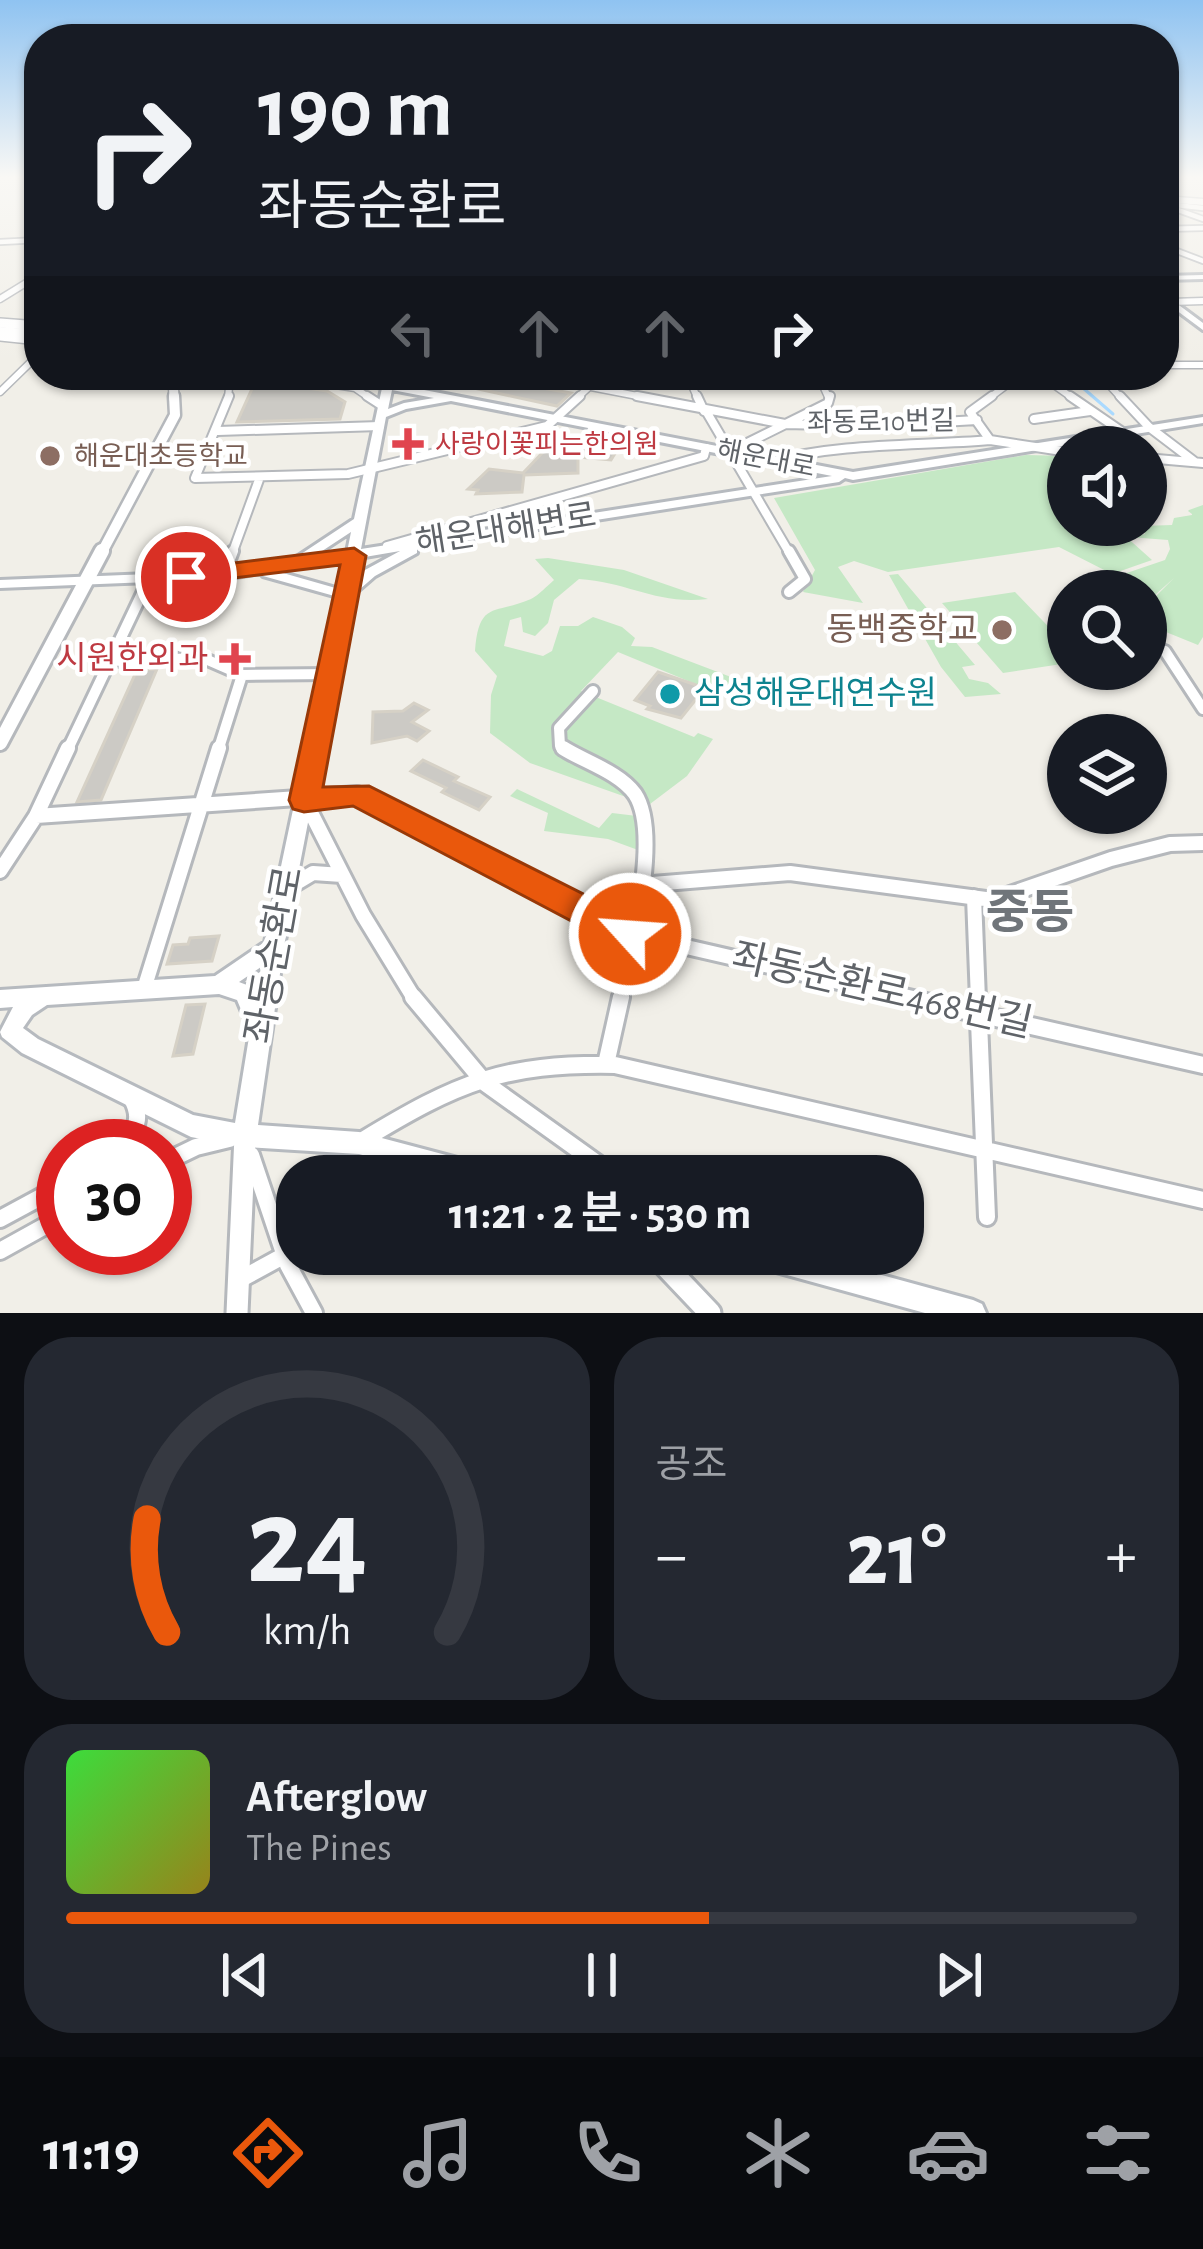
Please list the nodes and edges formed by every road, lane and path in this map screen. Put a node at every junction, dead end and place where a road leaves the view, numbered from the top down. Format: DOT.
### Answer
graph roads {
  1 [pos="1179,308"];
  2 [pos="1203,327"];
  3 [pos="5,382"];
  4 [pos="174,390"];
  5 [pos="229,390"];
  6 [pos="357,390"];
  7 [pos="387,390"];
  8 [pos="431,390"];
  9 [pos="447,390"];
  10 [pos="586,390"];
  11 [pos="598,390"];
  12 [pos="694,390"];
  13 [pos="827,390"];
  14 [pos="1004,390"];
  15 [pos="1061,390"];
  16 [pos="1114,390"];
  17 [pos="0,392"];
  18 [pos="446,394"];
  19 [pos="461,398"];
  20 [pos="705,411"];
  21 [pos="1090,411"];
  22 [pos="382,416"];
  23 [pos="974,416"];
  24 [pos="556,418"];
  25 [pos="1034,418"];
  26 [pos="1203,420"];
  27 [pos="785,424"];
  28 [pos="1113,426"];
  29 [pos="1148,426"];
  30 [pos="1157,426"];
  31 [pos="218,431"];
  32 [pos="990,440"];
  33 [pos="1167,440"];
  34 [pos="1047,443"];
  35 [pos="706,448"];
  36 [pos="1019,448"];
  37 [pos="1047,450"];
  38 [pos="729,452"];
  39 [pos="1167,460"];
  40 [pos="774,461"];
  41 [pos="1199,462"];
  42 [pos="371,469"];
  43 [pos="854,476"];
  44 [pos="260,477"];
  45 [pos="752,491"];
  46 [pos="361,520"];
  47 [pos="425,543"];
  48 [pos="354,556"];
  49 [pos="291,565"];
  50 [pos="257,570"];
  51 [pos="224,575"];
  52 [pos="148,579"];
  53 [pos="86,580"];
  54 [pos="0,584"];
  55 [pos="789,592"];
  56 [pos="346,595"];
  57 [pos="1167,654"];
  58 [pos="110,661"];
  59 [pos="330,674"];
  60 [pos="242,675"];
  61 [pos="593,691"];
  62 [pos="1203,709"];
  63 [pos="0,743"];
  64 [pos="304,800"];
  65 [pos="202,807"];
  66 [pos="36,816"];
  67 [pos="1201,843"];
  68 [pos="1203,859"];
  69 [pos="0,871"];
  70 [pos="342,875"];
  71 [pos="640,885"];
  72 [pos="285,891"];
  73 [pos="974,897"];
  74 [pos="630,934"];
  75 [pos="274,946"];
  76 [pos="219,986"];
  77 [pos="144,989"];
  78 [pos="44,996"];
  79 [pos="0,999"];
  80 [pos="978,1012"];
  81 [pos="5,1023"];
  82 [pos="261,1031"];
  83 [pos="606,1064"];
  84 [pos="1203,1065"];
  85 [pos="481,1080"];
  86 [pos="130,1097"];
  87 [pos="138,1119"];
  88 [pos="244,1136"];
  89 [pos="358,1143"];
  90 [pos="192,1149"];
  91 [pos="983,1149"];
  92 [pos="402,1155"];
  93 [pos="583,1155"];
  94 [pos="36,1200"];
  95 [pos="1203,1200"];
  96 [pos="987,1217"];
  97 [pos="0,1219"];
  98 [pos="36,1231"];
  99 [pos="276,1231"];
  100 [pos="0,1251"];
  101 [pos="276,1258"];
  102 [pos="294,1275"];
  103 [pos="674,1275"];
  104 [pos="835,1275"];
  105 [pos="239,1282"];
  106 [pos="238,1313"];
  107 [pos="314,1313"];
  108 [pos="710,1313"];
  109 [pos="973,1313"];
  1 -- 2 [label="main road"];
  3 -- 17 [label="street"];
  4 -- 53 [label="street"];
  5 -- 31 [label="street"];
  6 -- 22 [label="street"];
  7 -- 22 [label="main road, 좌동순환로"];
  8 -- 18 [label="main road, 해운대로"];
  9 -- 18 [label="main road"];
  10 -- 24 [label="street"];
  11 -- 20 [label="street, 좌동로10번길"];
  12 -- 20 [label="street"];
  13 -- 27 [label="street, 좌동로10번길"];
  14 -- 23 [label="street"];
  15 -- 21 [label="street"];
  16 -- 29 [label="street"];
  18 -- 19 [label="main road, 해운대로"];
  19 -- 22 [label="main road"];
  19 -- 24 [label="main road, 해운대로"];
  20 -- 27 [label="street, 좌동로10번길"];
  20 -- 38 [label="street"];
  21 -- 25 [label="street"];
  21 -- 28 [label="street"];
  22 -- 31 [label="street"];
  22 -- 42 [label="main road, 좌동순환로"];
  23 -- 27 [label="street, 좌동로10번길"];
  23 -- 32 [label="street"];
  24 -- 35 [label="main road, 해운대로"];
  24 -- 42 [label="street"];
  26 -- 30 [label="main road, 해운대로"];
  27 -- 38 [label="street"];
  31 -- 44 [label="street"];
  32 -- 36 [label="street"];
  32 -- 40 [label="street"];
  33 -- 41 [label="street"];
  34 -- 36 [label="main road, 해운대로"];
  35 -- 38 [label="main road, 해운대로"];
  35 -- 48 [label="street"];
  36 -- 37 [label="street"];
  36 -- 43 [label="main road, 해운대로"];
  38 -- 40 [label="main road, 해운대로"];
  38 -- 45 [label="street"];
  39 -- 41 [label="street"];
  40 -- 43 [label="main road, 해운대로"];
  42 -- 44 [label="street"];
  42 -- 46 [label="main road, 좌동순환로"];
  43 -- 45 [label="main road, 해운대해변로"];
  44 -- 51 [label="street"];
  45 -- 47 [label="main road, 해운대해변로"];
  45 -- 55 [label="street"];
  46 -- 48 [label="main road, 좌동순환로"];
  46 -- 49 [label="main road"];
  47 -- 48 [label="main road, 해운대해변로"];
  47 -- 56 [label="main road"];
  48 -- 49 [label="main road, 해운대해변로"];
  48 -- 56 [label="main road, 좌동순환로"];
  49 -- 50 [label="main road, 해운대해변로"];
  50 -- 51 [label="main road, 해운대해변로"];
  50 -- 56 [label="main road"];
  51 -- 52 [label="main road, 해운대해변로"];
  52 -- 53 [label="main road, 해운대해변로"];
  52 -- 58 [label="street"];
  53 -- 54 [label="main road, 해운대해변로"];
  53 -- 63 [label="street"];
  56 -- 59 [label="main road, 좌동순환로"];
  57 -- 62 [label="street"];
  58 -- 60 [label="street"];
  58 -- 66 [label="street"];
  59 -- 60 [label="street"];
  59 -- 64 [label="main road, 좌동순환로"];
  60 -- 65 [label="street"];
  61 -- 71 [label="street"];
  64 -- 65 [label="street, 좌동순환로468번길"];
  64 -- 70 [label="street"];
  64 -- 72 [label="main road, 좌동순환로"];
  64 -- 74 [label="street, 좌동순환로468번길"];
  65 -- 66 [label="street, 좌동순환로468번길"];
  65 -- 77 [label="street"];
  66 -- 69 [label="street"];
  67 -- 68 [label="street"];
  67 -- 73 [label="street"];
  70 -- 72 [label="street"];
  70 -- 85 [label="street"];
  71 -- 73 [label="street"];
  71 -- 74 [label="street"];
  72 -- 75 [label="main road, 좌동순환로"];
  73 -- 80 [label="street"];
  74 -- 80 [label="street, 좌동순환로468번길"];
  74 -- 83 [label="street"];
  75 -- 76 [label="main road"];
  75 -- 82 [label="main road, 좌동순환로"];
  76 -- 77 [label="main road"];
  76 -- 82 [label="main road"];
  77 -- 78 [label="main road"];
  78 -- 79 [label="main road"];
  78 -- 81 [label="main road"];
  80 -- 84 [label="street, 좌동순환로468번길"];
  80 -- 91 [label="street"];
  81 -- 86 [label="main road"];
  82 -- 88 [label="main road, 좌동순환로"];
  83 -- 85 [label="street"];
  83 -- 91 [label="street"];
  85 -- 89 [label="street"];
  85 -- 93 [label="street"];
  86 -- 87 [label="street"];
  86 -- 88 [label="main road"];
  88 -- 89 [label="main road"];
  88 -- 90 [label="street"];
  88 -- 99 [label="street"];
  88 -- 105 [label="street"];
  89 -- 92 [label="main road"];
  91 -- 95 [label="street"];
  91 -- 96 [label="street"];
  94 -- 97 [label="street"];
  98 -- 100 [label="street"];
  101 -- 105 [label="street"];
  102 -- 107 [label="street"];
  103 -- 108 [label="street"];
  104 -- 109 [label="main road"];
  105 -- 106 [label="street"];
}
